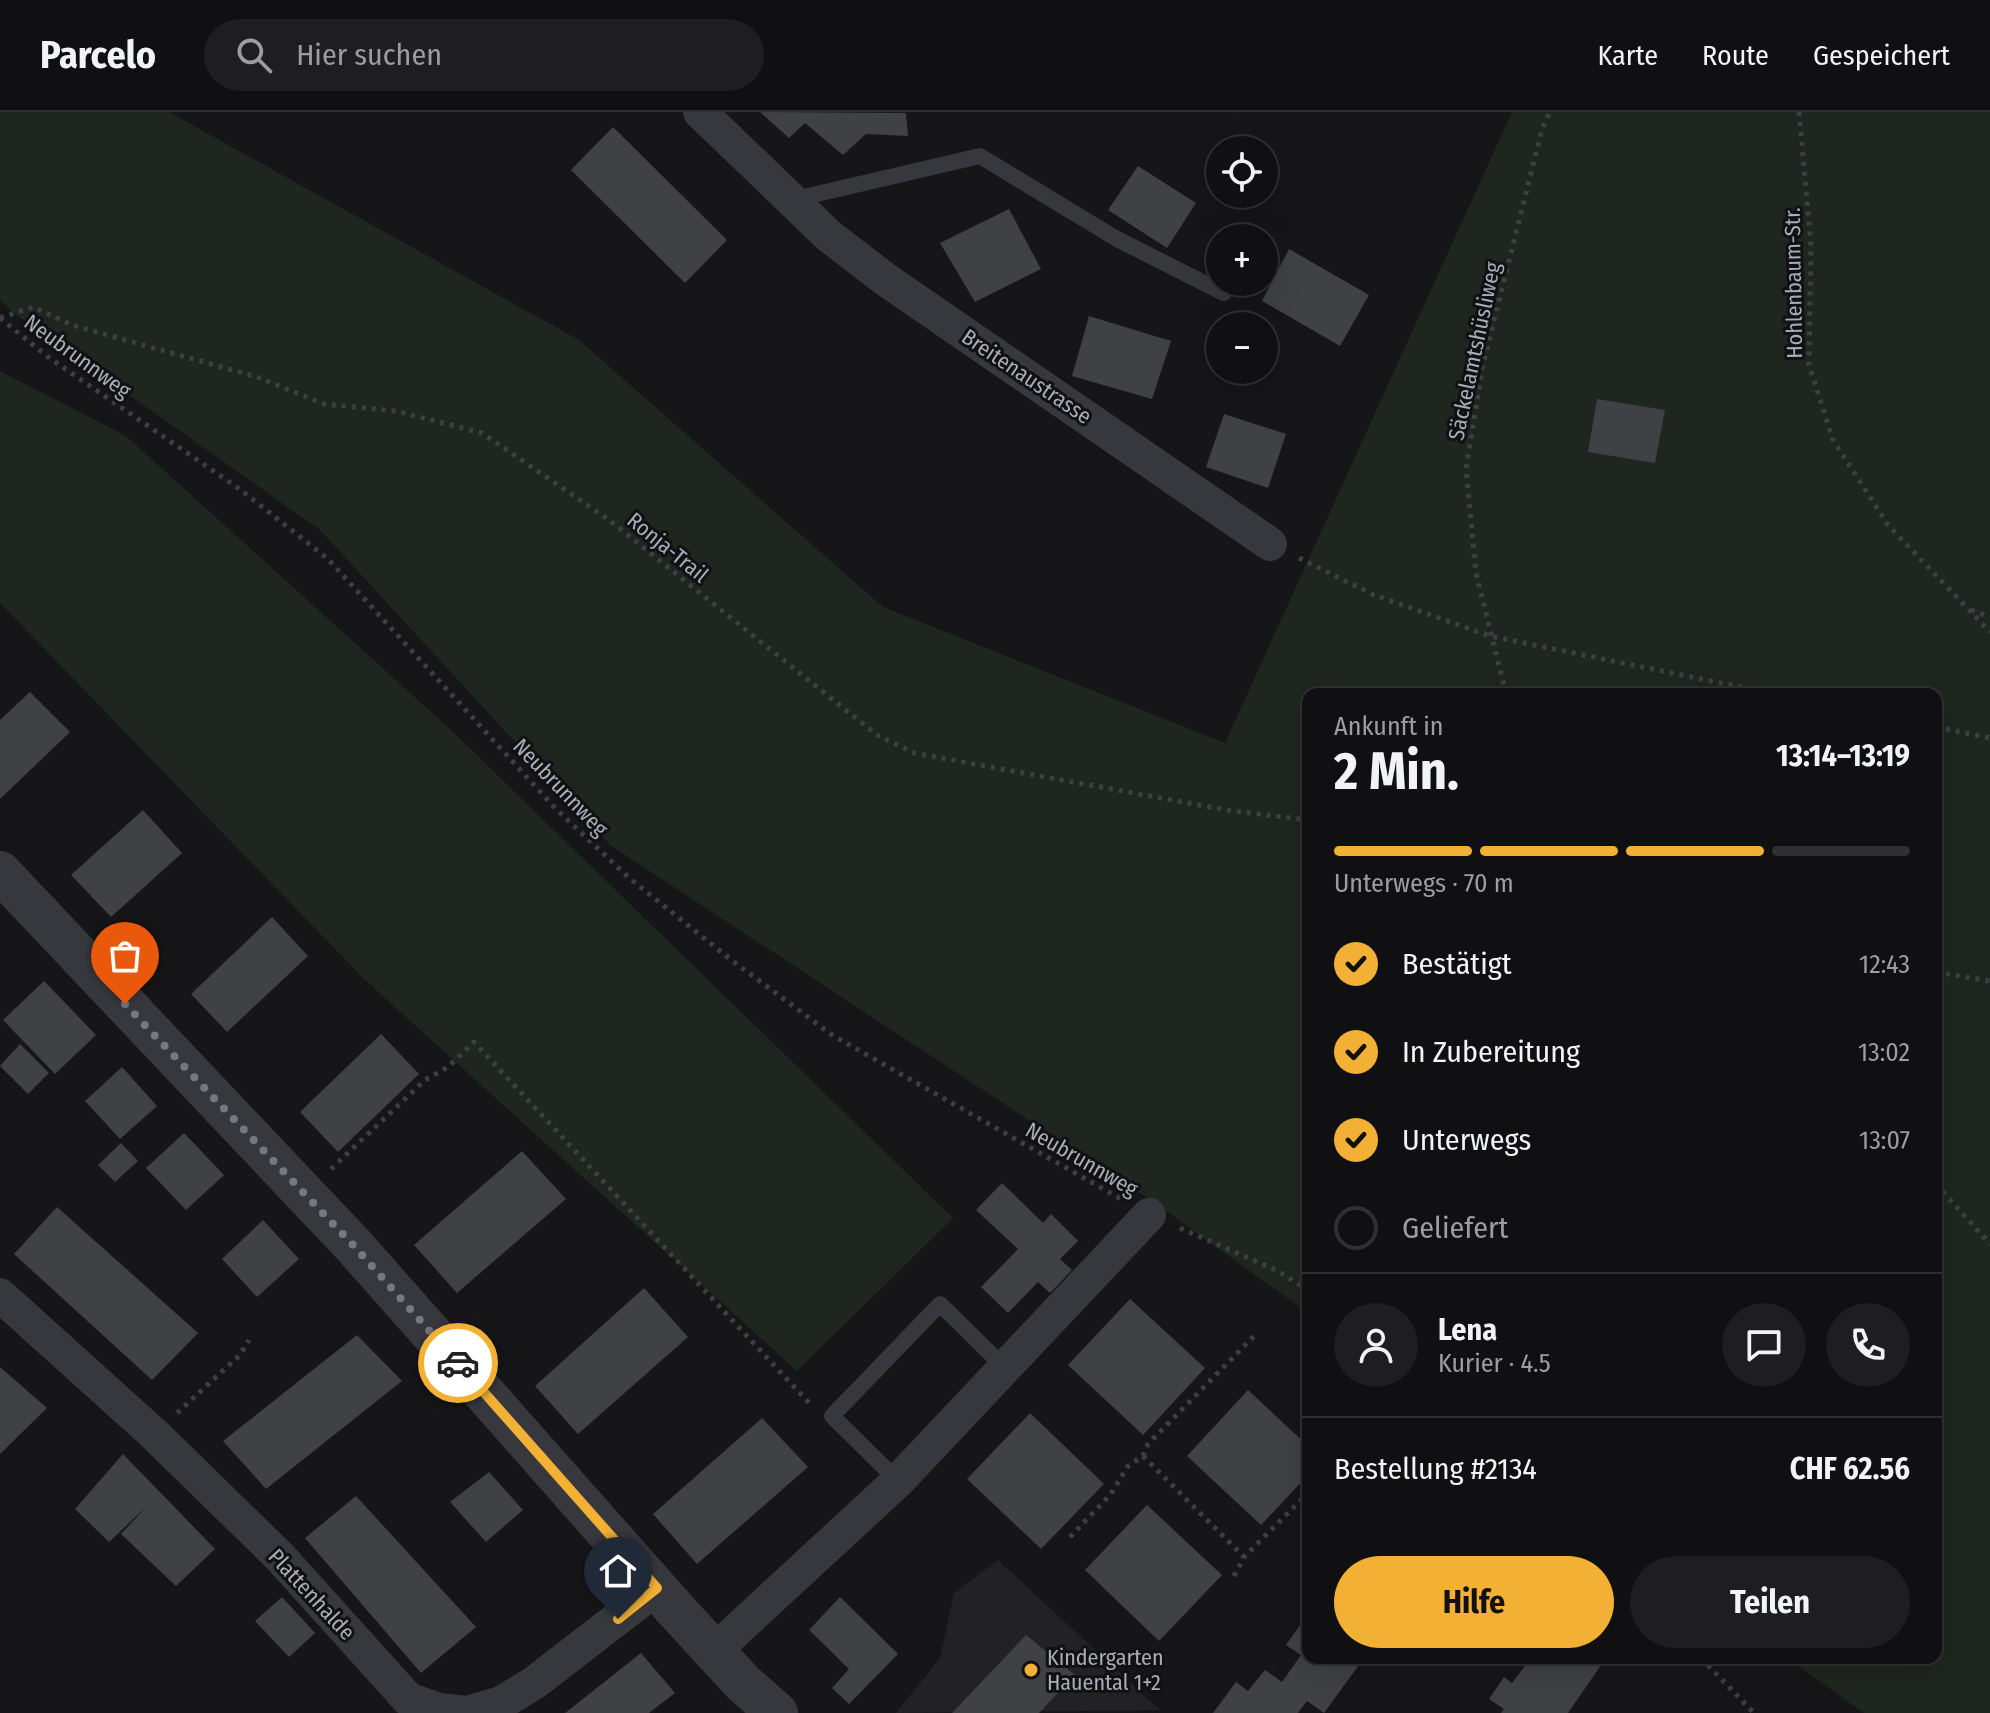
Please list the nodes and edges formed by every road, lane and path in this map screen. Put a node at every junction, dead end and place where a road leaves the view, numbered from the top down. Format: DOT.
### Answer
graph roads {
  1 [pos="700,112"];
  2 [pos="1550,112"];
  3 [pos="1799,112"];
  4 [pos="790,200"];
  5 [pos="1206,284"];
  6 [pos="0,318"];
  7 [pos="1270,544"];
  8 [pos="1967,608"];
  9 [pos="1990,617"];
  10 [pos="1990,632"];
  11 [pos="1490,636"];
  12 [pos="1504,688"];
  13 [pos="1746,688"];
  14 [pos="1942,728"];
  15 [pos="1990,738"];
  16 [pos="1302,819"];
  17 [pos="0,872"];
  18 [pos="1942,973"];
  19 [pos="1990,981"];
  20 [pos="321,1178"];
  21 [pos="1942,1191"];
  22 [pos="1149,1215"];
  23 [pos="1990,1244"];
  24 [pos="1302,1286"];
  25 [pos="0,1295"];
  26 [pos="1257,1333"];
  27 [pos="249,1340"];
  28 [pos="1006,1369"];
  29 [pos="832,1416"];
  30 [pos="154,1434"];
  31 [pos="1143,1456"];
  32 [pos="898,1481"];
  33 [pos="1302,1499"];
  34 [pos="1070,1537"];
  35 [pos="1244,1557"];
  36 [pos="1234,1576"];
  37 [pos="657,1588"];
  38 [pos="713,1652"];
  39 [pos="1707,1664"];
  40 [pos="777,1713"];
  41 [pos="1754,1713"];
  1 -- 4 [label="street, Breitenaustrasse"];
  2 -- 11 [label="path, Säckelamtshüsliweg"];
  3 -- 8 [label="path, Hohlenbaum-Str."];
  4 -- 5 [label="lane"];
  4 -- 7 [label="street, Breitenaustrasse"];
  6 -- 16 [label="path, Ronja-Trail"];
  6 -- 22 [label="path, Neubrunnweg"];
  7 -- 11 [label="path"];
  8 -- 9 [label="path"];
  8 -- 10 [label="path, Hohlenbaum-Str."];
  11 -- 12 [label="path, Säckelamtshüsliweg"];
  11 -- 13 [label="path"];
  14 -- 15 [label="path"];
  17 -- 37 [label="street"];
  18 -- 19 [label="path"];
  20 -- 29 [label="path"];
  21 -- 23 [label="path"];
  22 -- 24 [label="path, Neubrunnweg"];
  22 -- 28 [label="street"];
  25 -- 30 [label="street, Plattenhalde"];
  26 -- 31 [label="path"];
  27 -- 30 [label="path"];
  28 -- 29 [label="lane"];
  28 -- 32 [label="street"];
  29 -- 32 [label="lane"];
  30 -- 37 [label="street, Plattenhalde"];
  31 -- 34 [label="path"];
  31 -- 35 [label="path"];
  32 -- 38 [label="street"];
  33 -- 35 [label="path"];
  35 -- 36 [label="path"];
  37 -- 38 [label="street"];
  38 -- 40 [label="street"];
  39 -- 41 [label="path"];
}
